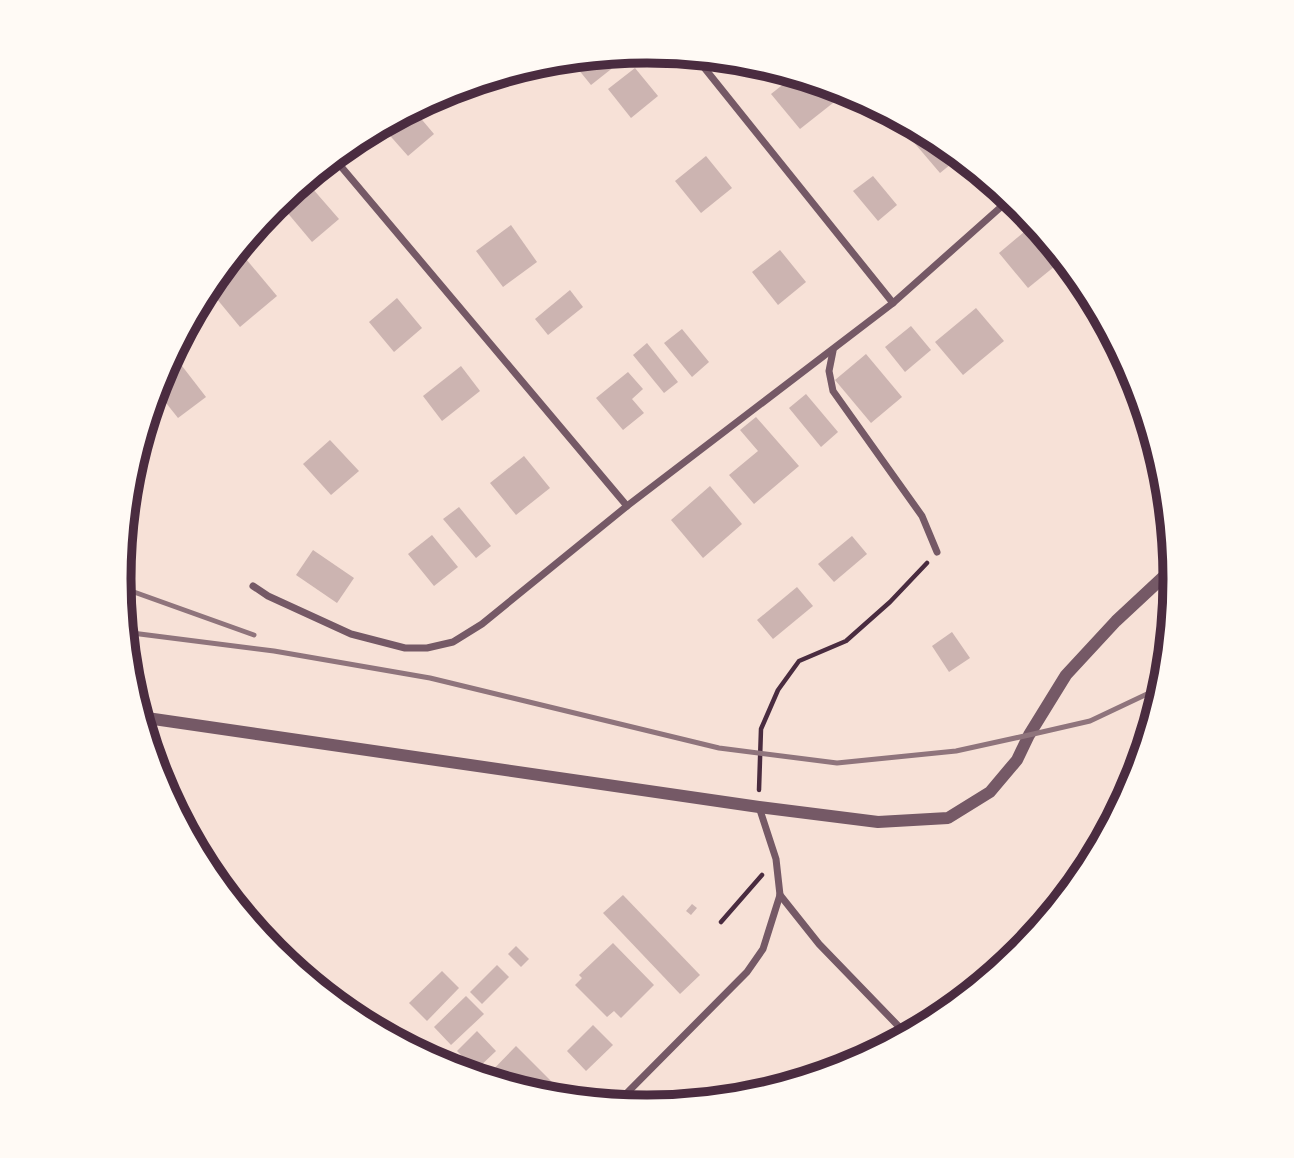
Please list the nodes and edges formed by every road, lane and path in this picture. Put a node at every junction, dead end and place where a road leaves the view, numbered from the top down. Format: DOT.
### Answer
graph roads {
  1 [pos="703,66"];
  2 [pos="340,165"];
  3 [pos="1003,205"];
  4 [pos="893,303"];
  5 [pos="833,350"];
  6 [pos="627,506"];
  7 [pos="937,552"];
  8 [pos="1163,577"];
  9 [pos="253,586"];
  10 [pos="151,719"];
  11 [pos="759,807"];
  12 [pos="776,859"];
  13 [pos="780,895"];
  14 [pos="721,922"];
  15 [pos="901,1028"];
  16 [pos="626,1094"];
  1 -- 4 [label="street"];
  2 -- 6 [label="street"];
  3 -- 4 [label="street"];
  4 -- 5 [label="street"];
  5 -- 6 [label="street"];
  5 -- 7 [label="street"];
  6 -- 9 [label="street"];
  7 -- 11 [label="path"];
  8 -- 11 [label="street"];
  10 -- 11 [label="street"];
  11 -- 12 [label="street"];
  12 -- 13 [label="street"];
  12 -- 14 [label="path"];
  13 -- 15 [label="street"];
  13 -- 16 [label="street"];
}
